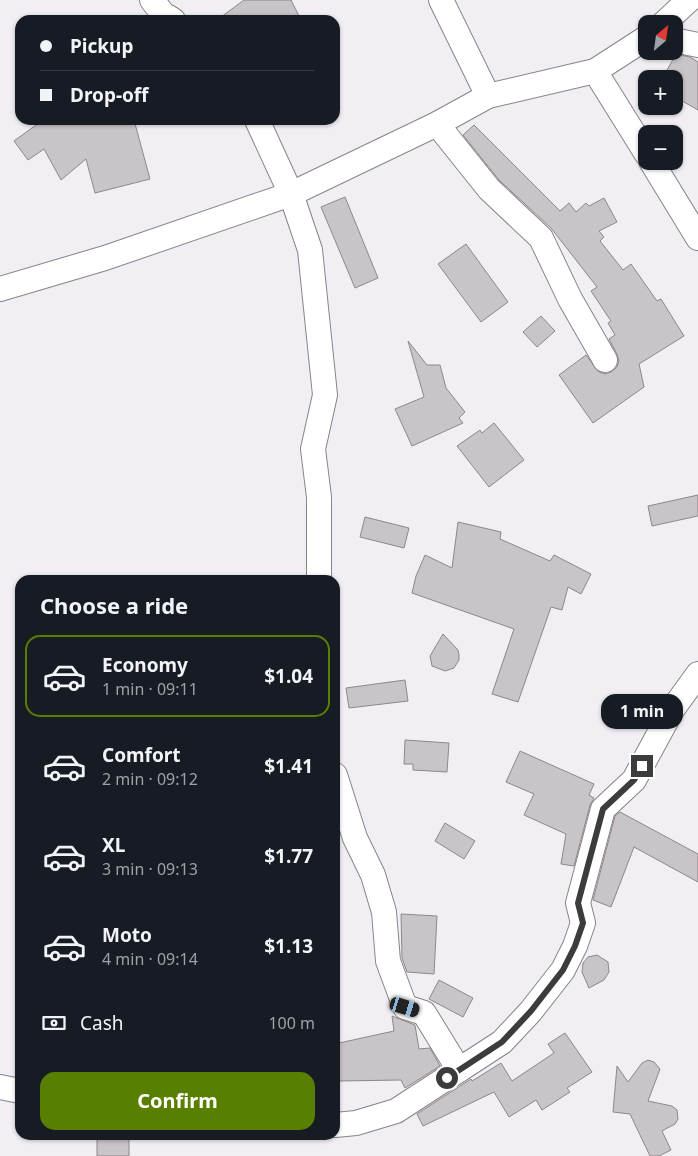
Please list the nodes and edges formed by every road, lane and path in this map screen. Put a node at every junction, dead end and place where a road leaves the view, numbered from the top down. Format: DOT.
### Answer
graph roads {
  1 [pos="152,0"];
  2 [pos="441,0"];
  3 [pos="689,0"];
  4 [pos="165,15"];
  5 [pos="673,15"];
  6 [pos="683,42"];
  7 [pos="638,43"];
  8 [pos="698,45"];
  9 [pos="595,71"];
  10 [pos="488,96"];
  11 [pos="437,124"];
  12 [pos="259,125"];
  13 [pos="638,140"];
  14 [pos="656,170"];
  15 [pos="291,194"];
  16 [pos="698,238"];
  17 [pos="0,290"];
  18 [pos="605,360"];
  19 [pos="319,575"];
  20 [pos="698,674"];
  21 [pos="340,790"];
  22 [pos="459,1070"];
  23 [pos="0,1087"];
  24 [pos="15,1090"];
  25 [pos="340,1125"];
  1 -- 4 [label="street"];
  2 -- 10 [label="street"];
  3 -- 5 [label="street"];
  6 -- 8 [label="street"];
  7 -- 9 [label="street"];
  9 -- 10 [label="street"];
  9 -- 13 [label="street"];
  10 -- 11 [label="street"];
  11 -- 15 [label="street"];
  11 -- 18 [label="street"];
  12 -- 15 [label="street"];
  14 -- 16 [label="street"];
  15 -- 17 [label="street"];
  15 -- 19 [label="street"];
  20 -- 22 [label="street"];
  21 -- 22 [label="street"];
  22 -- 25 [label="street"];
  23 -- 24 [label="street"];
}
